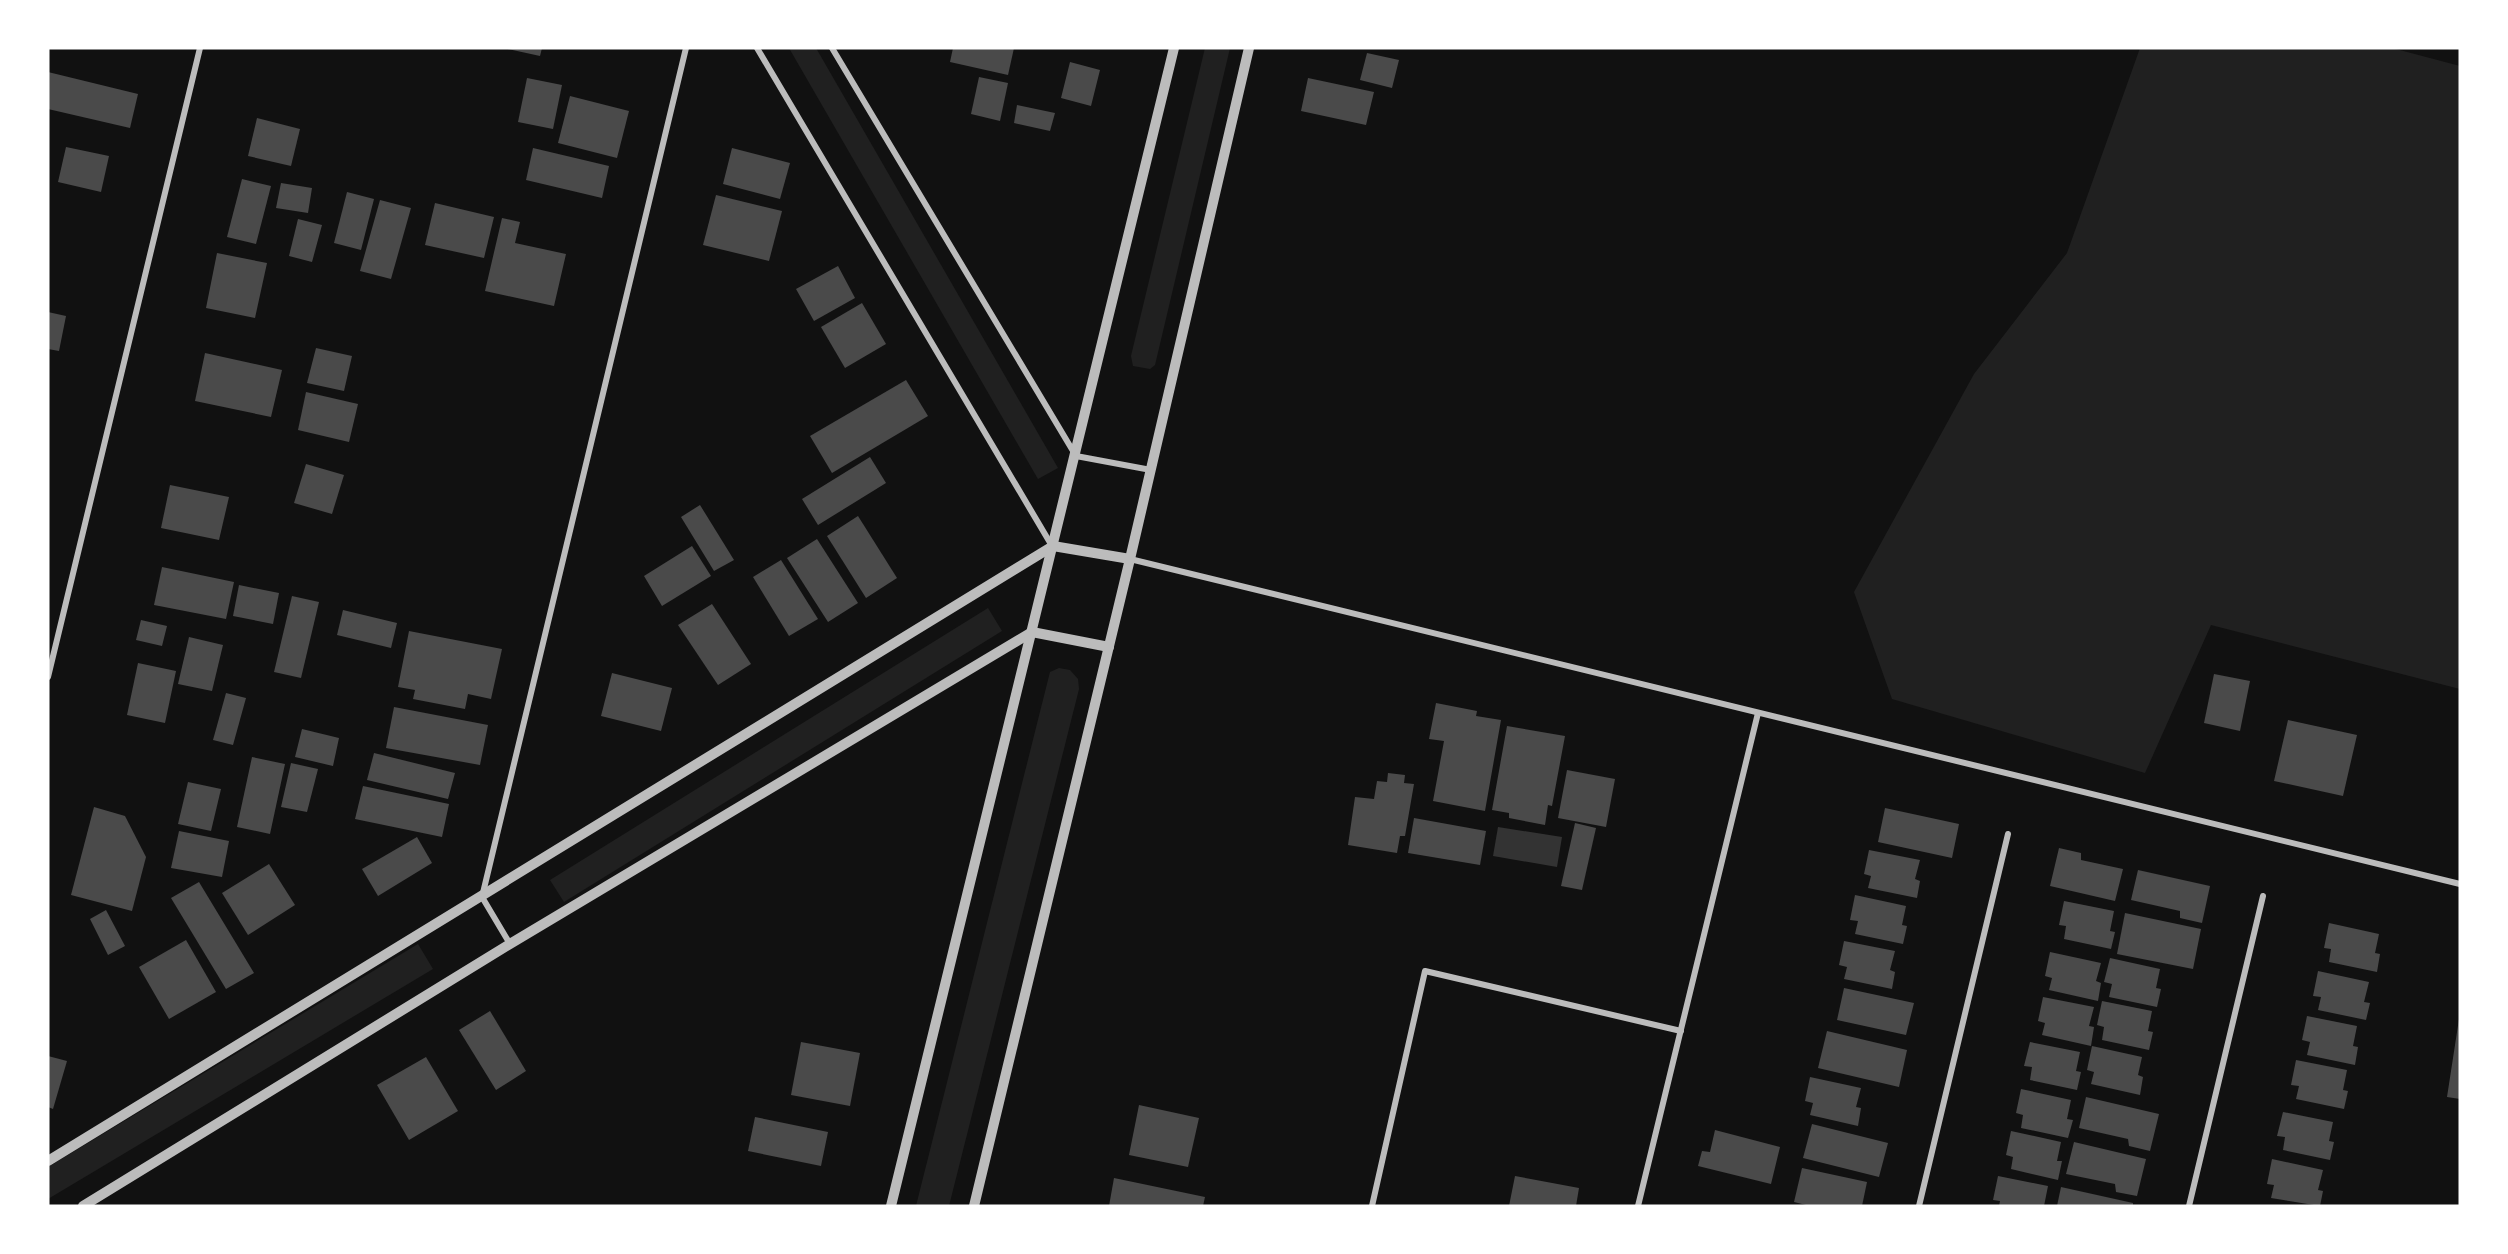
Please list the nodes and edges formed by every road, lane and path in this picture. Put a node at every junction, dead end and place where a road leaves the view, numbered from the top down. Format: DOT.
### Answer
graph roads {
  1 [pos="200,48"];
  2 [pos="686,48"];
  3 [pos="757,48"];
  4 [pos="832,48"];
  5 [pos="1174,48"];
  6 [pos="1249,48"];
  7 [pos="1076,456"];
  8 [pos="1151,470"];
  9 [pos="1053,546"];
  10 [pos="1130,560"];
  11 [pos="1032,632"];
  12 [pos="1109,647"];
  13 [pos="48,677"];
  14 [pos="1758,713"];
  15 [pos="2008,834"];
  16 [pos="2460,884"];
  17 [pos="482,897"];
  18 [pos="2263,897"];
  19 [pos="510,944"];
  20 [pos="1680,1031"];
  21 [pos="48,1161"];
  22 [pos="83,1206"];
  23 [pos="891,1206"];
  24 [pos="974,1206"];
  25 [pos="1372,1206"];
  26 [pos="1638,1206"];
  27 [pos="1919,1206"];
  28 [pos="2189,1206"];
  1 -- 13 [label="street"];
  2 -- 17 [label="street"];
  3 -- 9 [label="street"];
  4 -- 7 [label="street"];
  5 -- 7 [label="street"];
  6 -- 8 [label="street"];
  7 -- 8 [label="street"];
  7 -- 9 [label="street"];
  8 -- 10 [label="street"];
  9 -- 10 [label="street"];
  9 -- 11 [label="street"];
  9 -- 17 [label="street"];
  10 -- 12 [label="street"];
  10 -- 14 [label="street"];
  11 -- 12 [label="street"];
  11 -- 19 [label="street"];
  11 -- 23 [label="street"];
  12 -- 24 [label="street"];
  14 -- 16 [label="street"];
  14 -- 20 [label="street"];
  15 -- 27 [label="street"];
  17 -- 19 [label="street"];
  17 -- 21 [label="street"];
  18 -- 28 [label="street"];
  19 -- 22 [label="street"];
  20 -- 25 [label="street"];
  20 -- 26 [label="street"];
}
